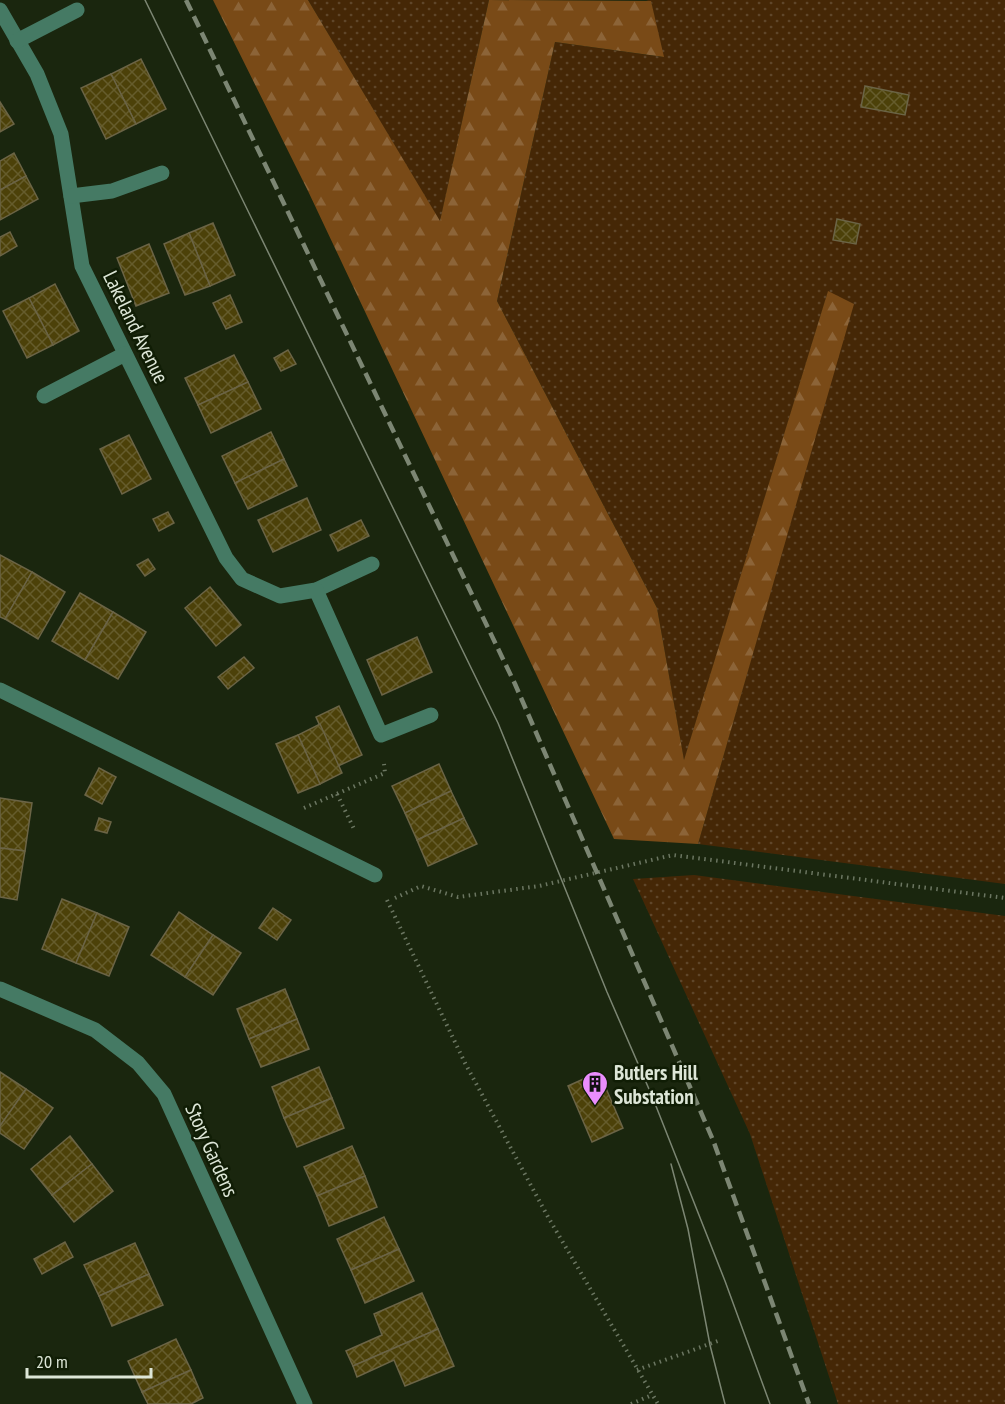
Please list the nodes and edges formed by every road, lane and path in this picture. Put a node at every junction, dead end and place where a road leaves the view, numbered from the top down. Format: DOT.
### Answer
graph roads {
  1 [pos="0,10"];
  2 [pos="77,10"];
  3 [pos="17,41"];
  4 [pos="162,173"];
  5 [pos="71,196"];
  6 [pos="125,354"];
  7 [pos="44,396"];
  8 [pos="372,564"];
  9 [pos="316,590"];
  10 [pos="0,690"];
  11 [pos="431,715"];
  12 [pos="381,735"];
  13 [pos="270,823"];
  14 [pos="375,875"];
  15 [pos="1005,898"];
  16 [pos="388,901"];
  17 [pos="0,988"];
  18 [pos="718,1341"];
  19 [pos="637,1370"];
  20 [pos="652,1395"];
  21 [pos="305,1404"];
  22 [pos="632,1404"];
  23 [pos="658,1404"];
  1 -- 3 [label="street, Lakeland Avenue"];
  2 -- 3 [label="street"];
  3 -- 5 [label="street, Lakeland Avenue"];
  4 -- 5 [label="street"];
  5 -- 6 [label="street, Lakeland Avenue"];
  6 -- 7 [label="street"];
  6 -- 9 [label="street, Lakeland Avenue"];
  8 -- 9 [label="street, Lakeland Avenue"];
  9 -- 12 [label="street"];
  10 -- 13 [label="street"];
  11 -- 12 [label="street"];
  12 -- 13 [label="path"];
  13 -- 14 [label="street"];
  14 -- 16 [label="path"];
  15 -- 16 [label="path"];
  16 -- 19 [label="path"];
  17 -- 21 [label="street, Story Gardens"];
  18 -- 19 [label="path"];
  19 -- 20 [label="path"];
  20 -- 22 [label="path"];
  20 -- 23 [label="path"];
}
